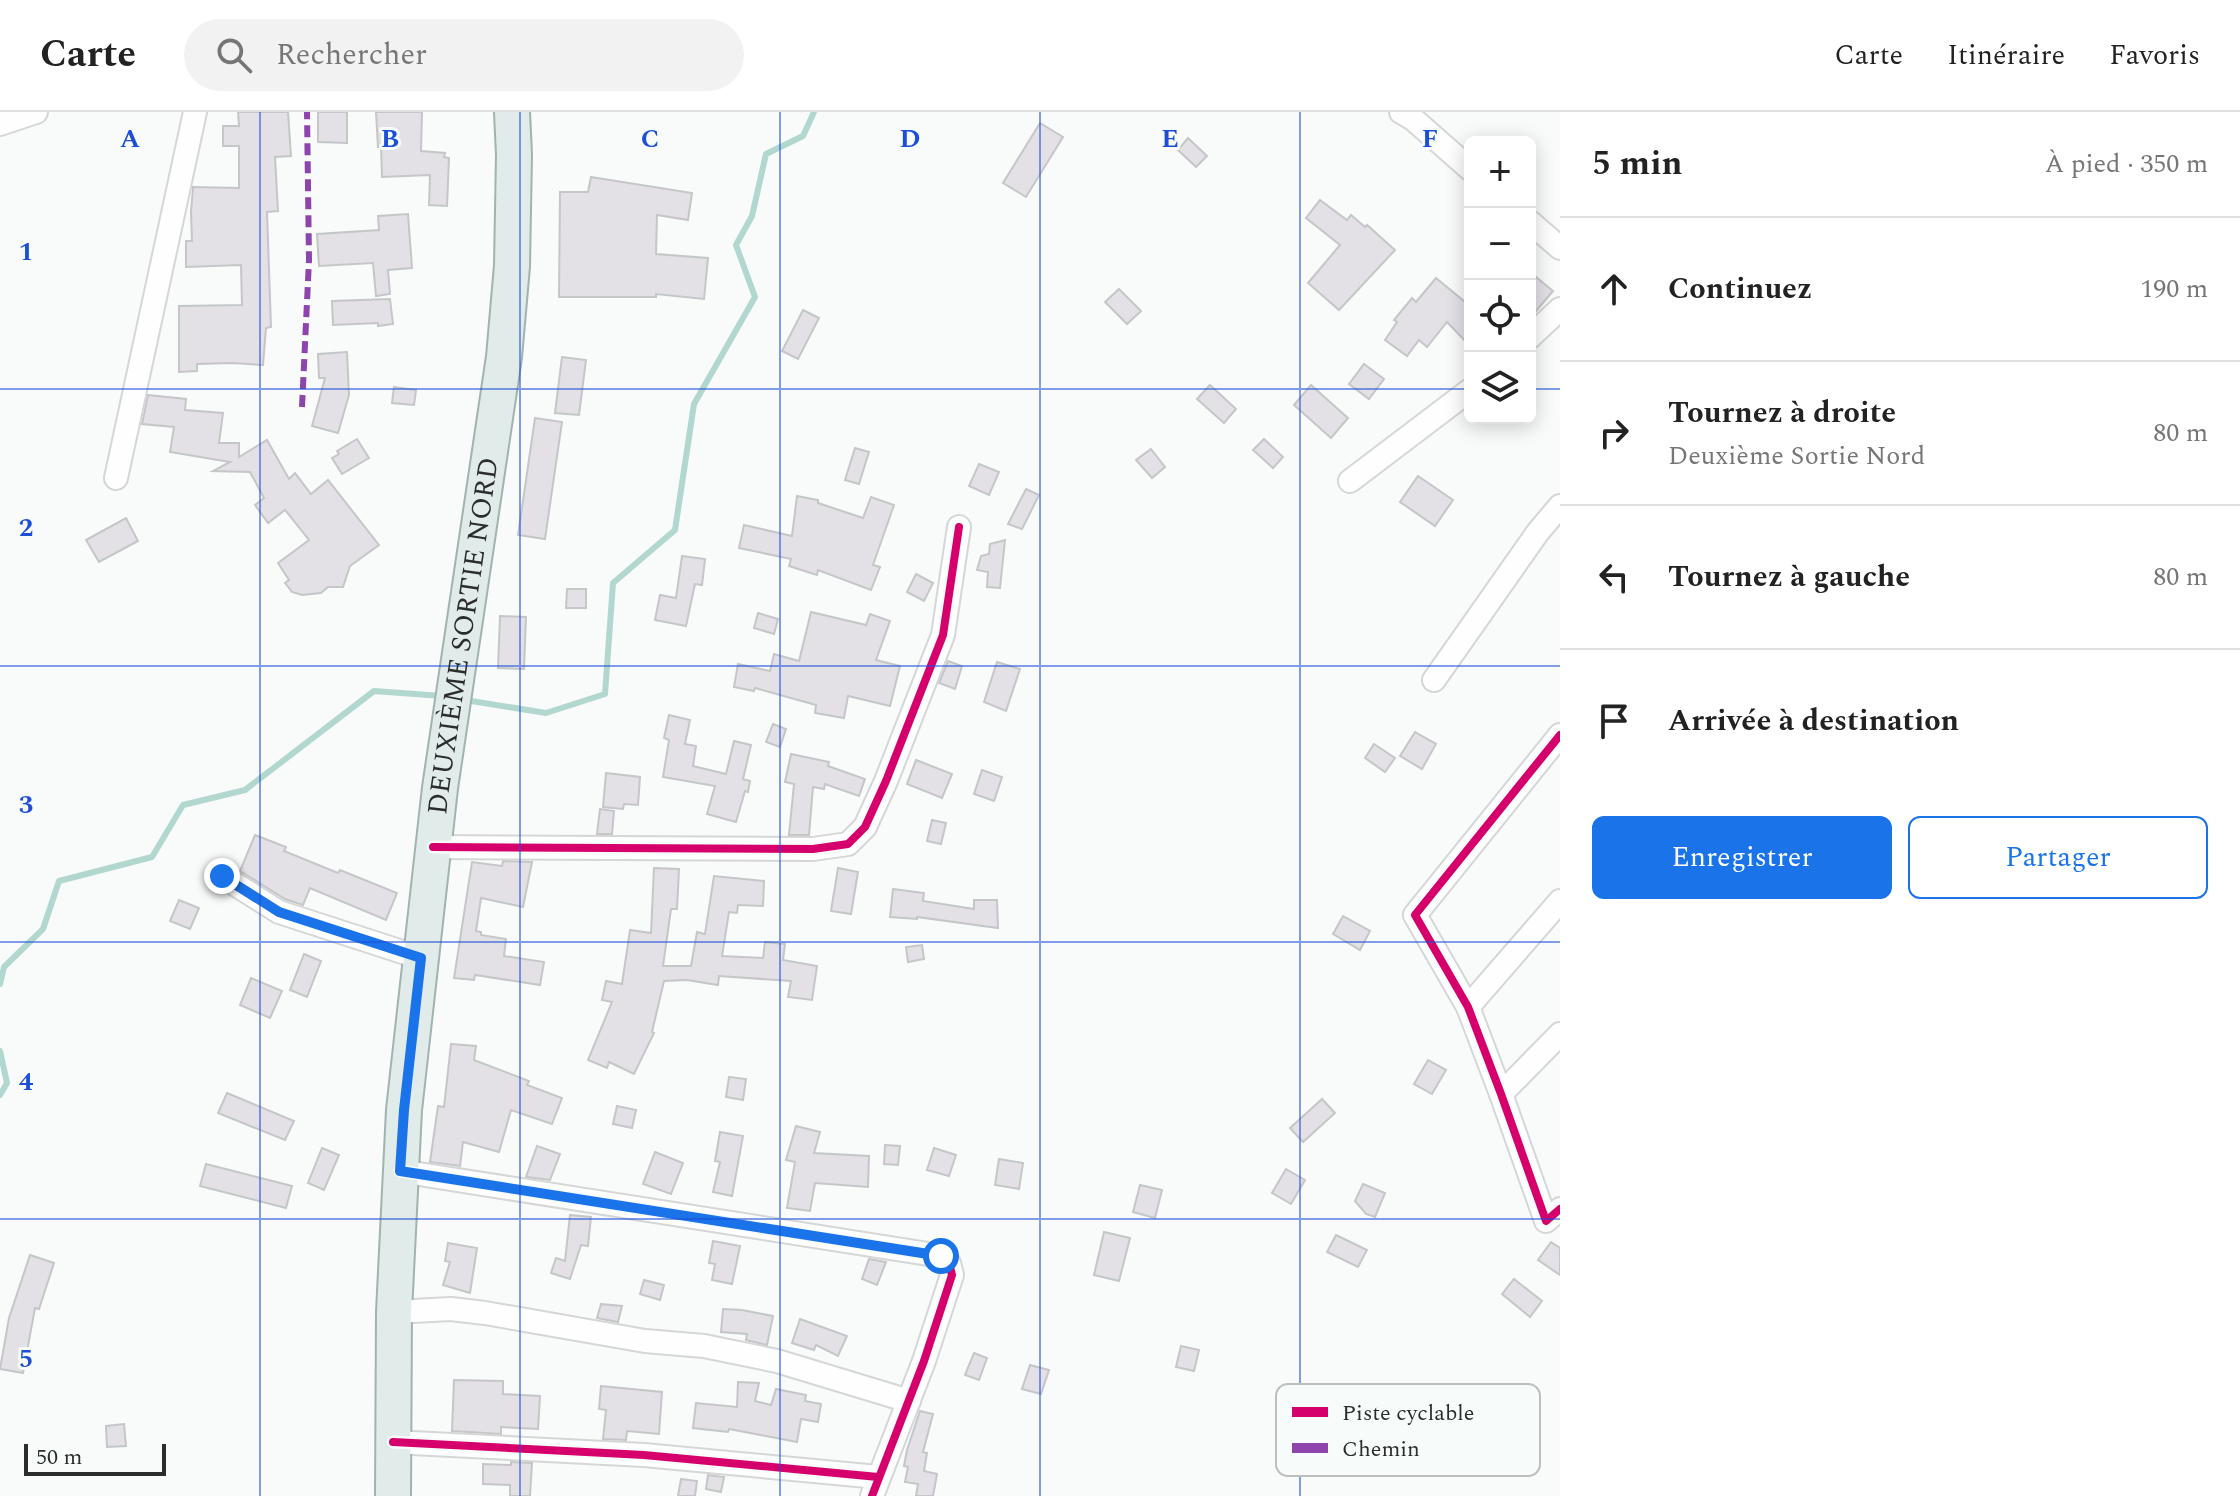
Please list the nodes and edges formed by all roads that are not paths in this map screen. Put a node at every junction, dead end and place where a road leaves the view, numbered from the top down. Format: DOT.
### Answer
graph roads {
  1 [pos="36,112"];
  2 [pos="195,112"];
  3 [pos="512,112"];
  4 [pos="1409,114"];
  5 [pos="0,124"];
  6 [pos="1464,164"];
  7 [pos="1536,227"];
  8 [pos="1560,248"];
  9 [pos="1560,309"];
  10 [pos="1536,331"];
  11 [pos="1464,395"];
  12 [pos="116,478"];
  13 [pos="1350,481"];
  14 [pos="1560,506"];
  15 [pos="959,527"];
  16 [pos="1434,680"];
  17 [pos="1560,735"];
  18 [pos="433,847"];
  19 [pos="222,876"];
  20 [pos="1560,901"];
  21 [pos="421,958"];
  22 [pos="1468,1007"];
  23 [pos="1560,1034"];
  24 [pos="1501,1094"];
  25 [pos="400,1171"];
  26 [pos="1560,1209"];
  27 [pos="394,1312"];
  28 [pos="909,1401"];
  29 [pos="393,1442"];
  30 [pos="875,1486"];
  31 [pos="393,1496"];
  1 -- 5 [label="street"];
  2 -- 12 [label="street"];
  3 -- 18 [label="main road, DEUXIÈME SORTIE NORD"];
  4 -- 6 [label="street"];
  7 -- 8 [label="street"];
  9 -- 10 [label="street"];
  11 -- 13 [label="street"];
  14 -- 16 [label="street"];
  15 -- 18 [label="street"];
  17 -- 22 [label="street"];
  18 -- 21 [label="main road, DEUXIÈME SORTIE NORD"];
  19 -- 21 [label="street"];
  20 -- 22 [label="street"];
  21 -- 25 [label="main road, DEUXIÈME SORTIE NORD"];
  22 -- 24 [label="street"];
  23 -- 24 [label="street"];
  24 -- 26 [label="street"];
  25 -- 27 [label="main road, DEUXIÈME SORTIE NORD"];
  25 -- 28 [label="street"];
  27 -- 28 [label="street"];
  27 -- 29 [label="main road, DEUXIÈME SORTIE NORD"];
  28 -- 30 [label="street"];
  29 -- 30 [label="street"];
  29 -- 31 [label="main road, DEUXIÈME SORTIE NORD"];
}
